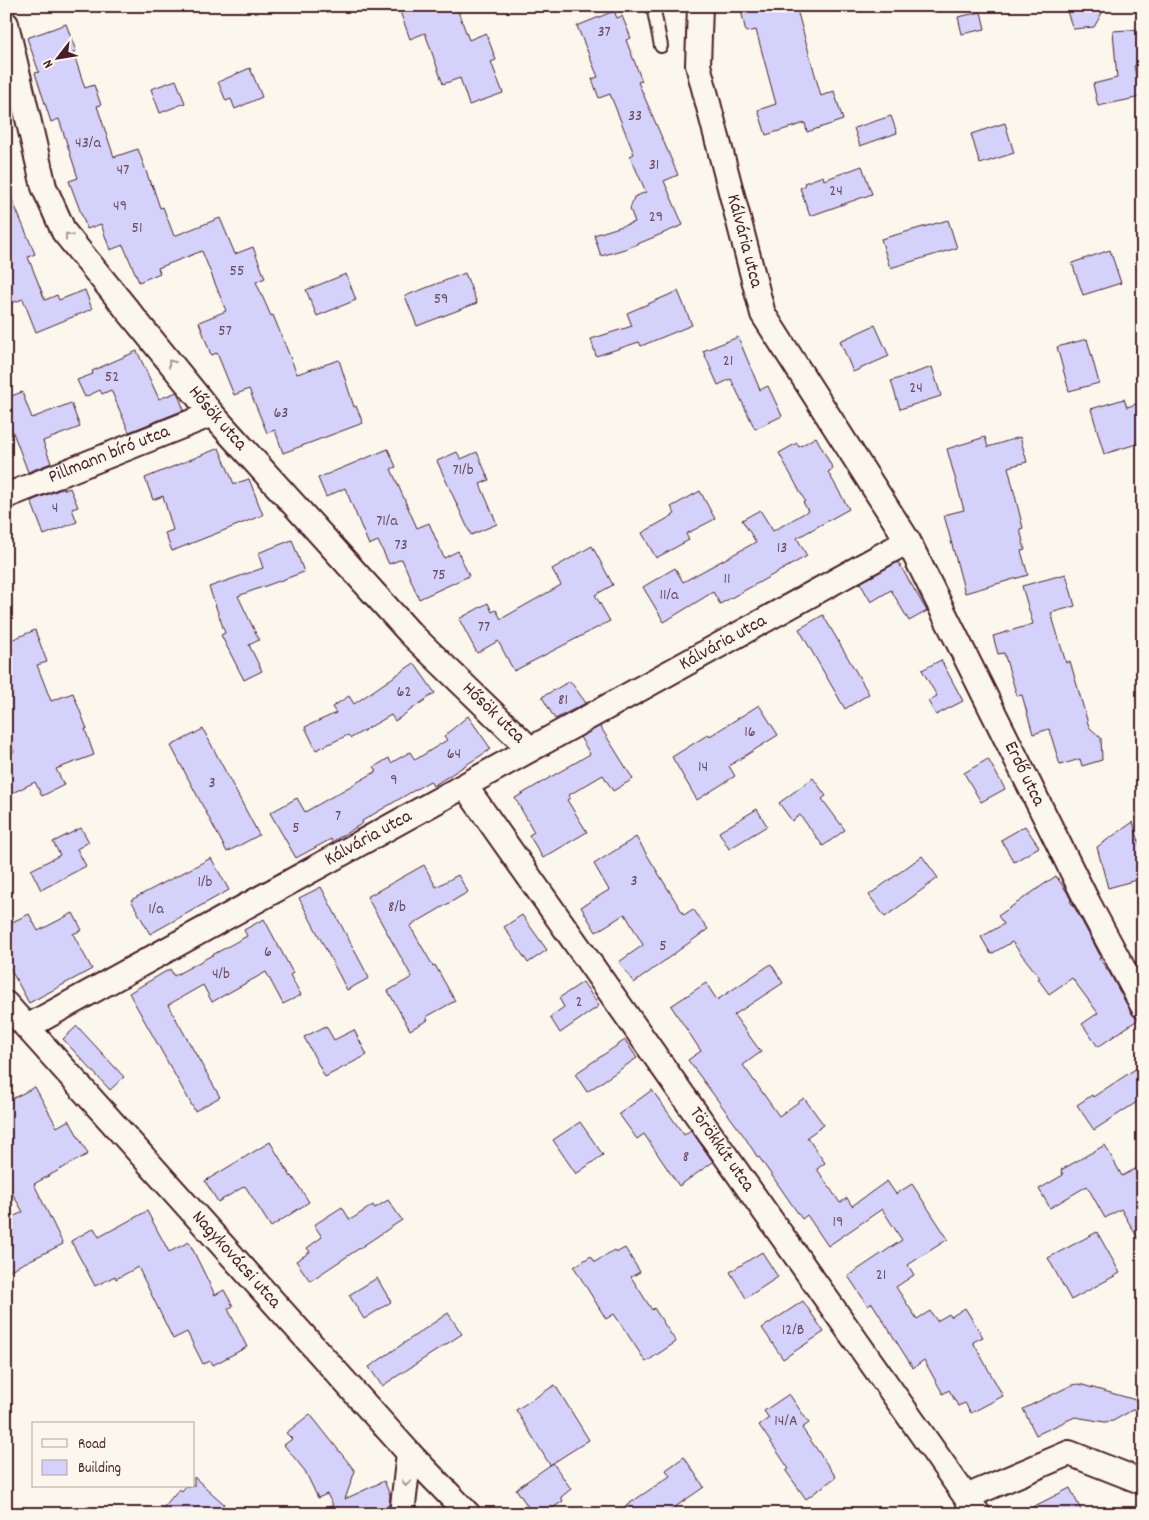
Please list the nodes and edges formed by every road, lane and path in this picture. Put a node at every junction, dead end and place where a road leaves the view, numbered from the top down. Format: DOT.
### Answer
graph roads {
  1 [pos="653,6"];
  2 [pos="700,6"];
  3 [pos="6,24"];
  4 [pos="660,46"];
  5 [pos="212,414"];
  6 [pos="6,496"];
  7 [pos="908,541"];
  8 [pos="530,750"];
  9 [pos="464,786"];
  10 [pos="6,1004"];
  11 [pos="1143,1006"];
  12 [pos="27,1027"];
  13 [pos="409,1453"];
  14 [pos="1143,1482"];
  15 [pos="972,1505"];
  16 [pos="402,1514"];
  17 [pos="468,1514"];
  1 -- 4 [label="lane"];
  2 -- 7 [label="street, Kálvária utca"];
  5 -- 3 [label="street, Hősök utca, one-way"];
  5 -- 6 [label="street, Pillmann bíró utca"];
  5 -- 8 [label="street, Hősök utca"];
  7 -- 8 [label="street, Kálvária utca"];
  7 -- 11 [label="street, Erdő utca"];
  8 -- 9 [label="street, Kálvária utca"];
  9 -- 12 [label="street, Kálvária utca"];
  9 -- 15 [label="street, Törökkút utca"];
  10 -- 12 [label="street, Nagykovácsi utca"];
  12 -- 13 [label="street, Nagykovácsi utca"];
  13 -- 16 [label="street, one-way"];
  13 -- 17 [label="street, Nagykovácsi utca"];
  14 -- 15 [label="street"];
}
